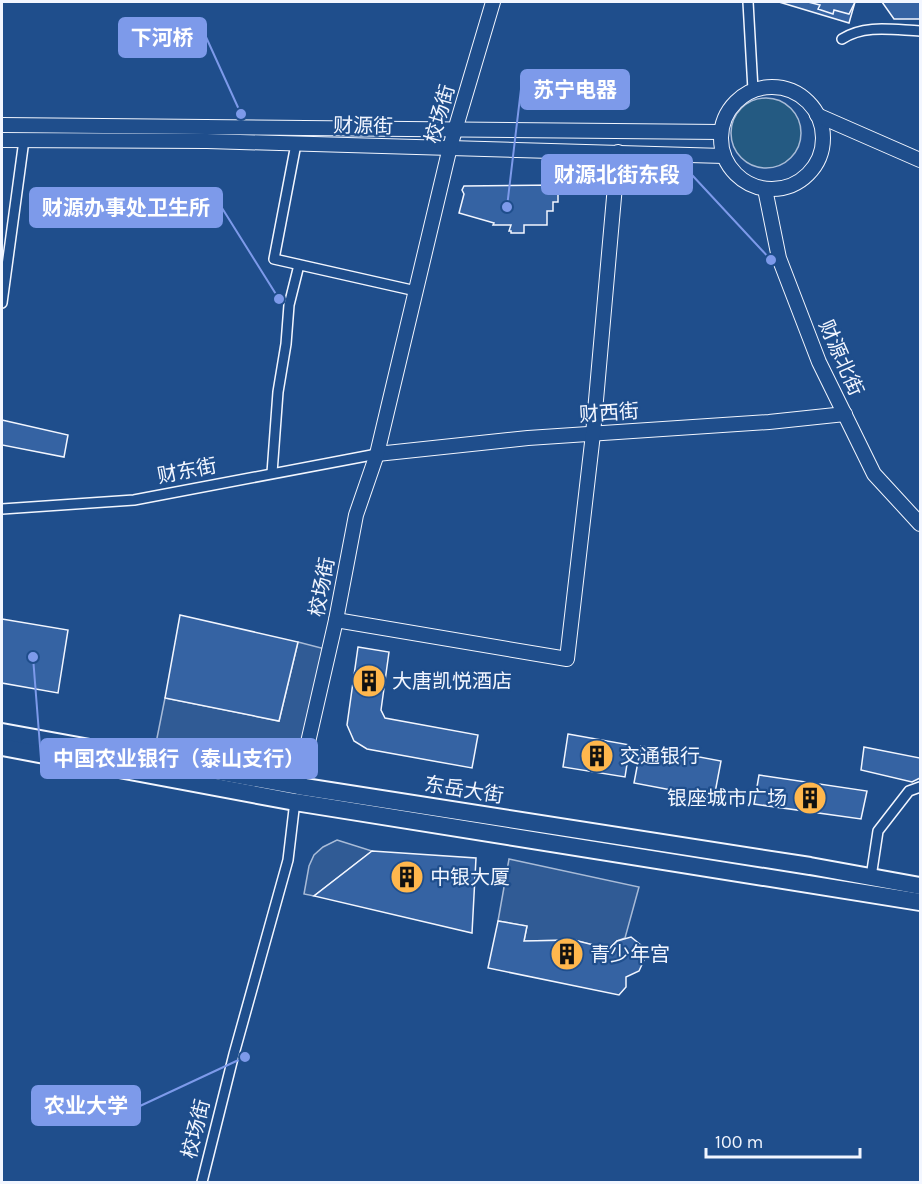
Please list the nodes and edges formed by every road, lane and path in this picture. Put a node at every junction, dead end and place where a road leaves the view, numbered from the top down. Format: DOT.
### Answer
graph roads {
  1 [pos="493,2"];
  2 [pos="747,2"];
  3 [pos="921,31"];
  4 [pos="842,39"];
  5 [pos="753,90"];
  6 [pos="817,114"];
  7 [pos="2,124"];
  8 [pos="455,129"];
  9 [pos="721,132"];
  10 [pos="2,140"];
  11 [pos="24,140"];
  12 [pos="296,144"];
  13 [pos="450,147"];
  14 [pos="618,152"];
  15 [pos="724,156"];
  16 [pos="921,160"];
  17 [pos="765,189"];
  18 [pos="299,266"];
  19 [pos="416,291"];
  20 [pos="2,303"];
  21 [pos="844,414"];
  22 [pos="593,434"];
  23 [pos="377,454"];
  24 [pos="272,473"];
  25 [pos="2,509"];
  26 [pos="921,524"];
  27 [pos="336,620"];
  28 [pos="2,732"];
  29 [pos="2,747"];
  30 [pos="921,787"];
  31 [pos="296,794"];
  32 [pos="871,877"];
  33 [pos="921,886"];
  34 [pos="921,902"];
  35 [pos="202,1182"];
  1 -- 8 [label="main road, 校场街"];
  2 -- 5 [label="street"];
  3 -- 4 [label="street"];
  5 -- 6 [label="main road"];
  5 -- 9 [label="main road"];
  6 -- 16 [label="main road"];
  6 -- 17 [label="main road"];
  7 -- 8 [label="main road, 财源街"];
  8 -- 9 [label="main road, 财源街"];
  8 -- 13 [label="main road, 校场街"];
  9 -- 15 [label="main road"];
  10 -- 11 [label="main road, 财源街"];
  11 -- 12 [label="main road, 财源街"];
  11 -- 20 [label="street"];
  12 -- 13 [label="main road, 财源街"];
  12 -- 18 [label="street"];
  13 -- 14 [label="main road, 财源街"];
  13 -- 19 [label="main road, 校场街"];
  14 -- 15 [label="main road, 财源街"];
  14 -- 22 [label="main road"];
  15 -- 17 [label="main road"];
  17 -- 21 [label="main road, 财源北街"];
  18 -- 19 [label="street"];
  18 -- 24 [label="street"];
  19 -- 23 [label="main road, 校场街"];
  21 -- 22 [label="main road, 财西街"];
  21 -- 26 [label="main road, 财源北街"];
  22 -- 23 [label="main road, 财西街"];
  22 -- 27 [label="main road"];
  23 -- 24 [label="street, 财东街"];
  23 -- 27 [label="main road, 校场街"];
  24 -- 25 [label="street, 财东街"];
  27 -- 31 [label="main road, 校场街"];
  28 -- 31 [label="highway, 东岳大街"];
  29 -- 31 [label="highway, 东岳大街"];
  30 -- 32 [label="street"];
  31 -- 32 [label="highway, 东岳大街"];
  31 -- 34 [label="highway, 东岳大街"];
  31 -- 35 [label="street, 校场街"];
  32 -- 33 [label="highway, 东岳大街"];
}
